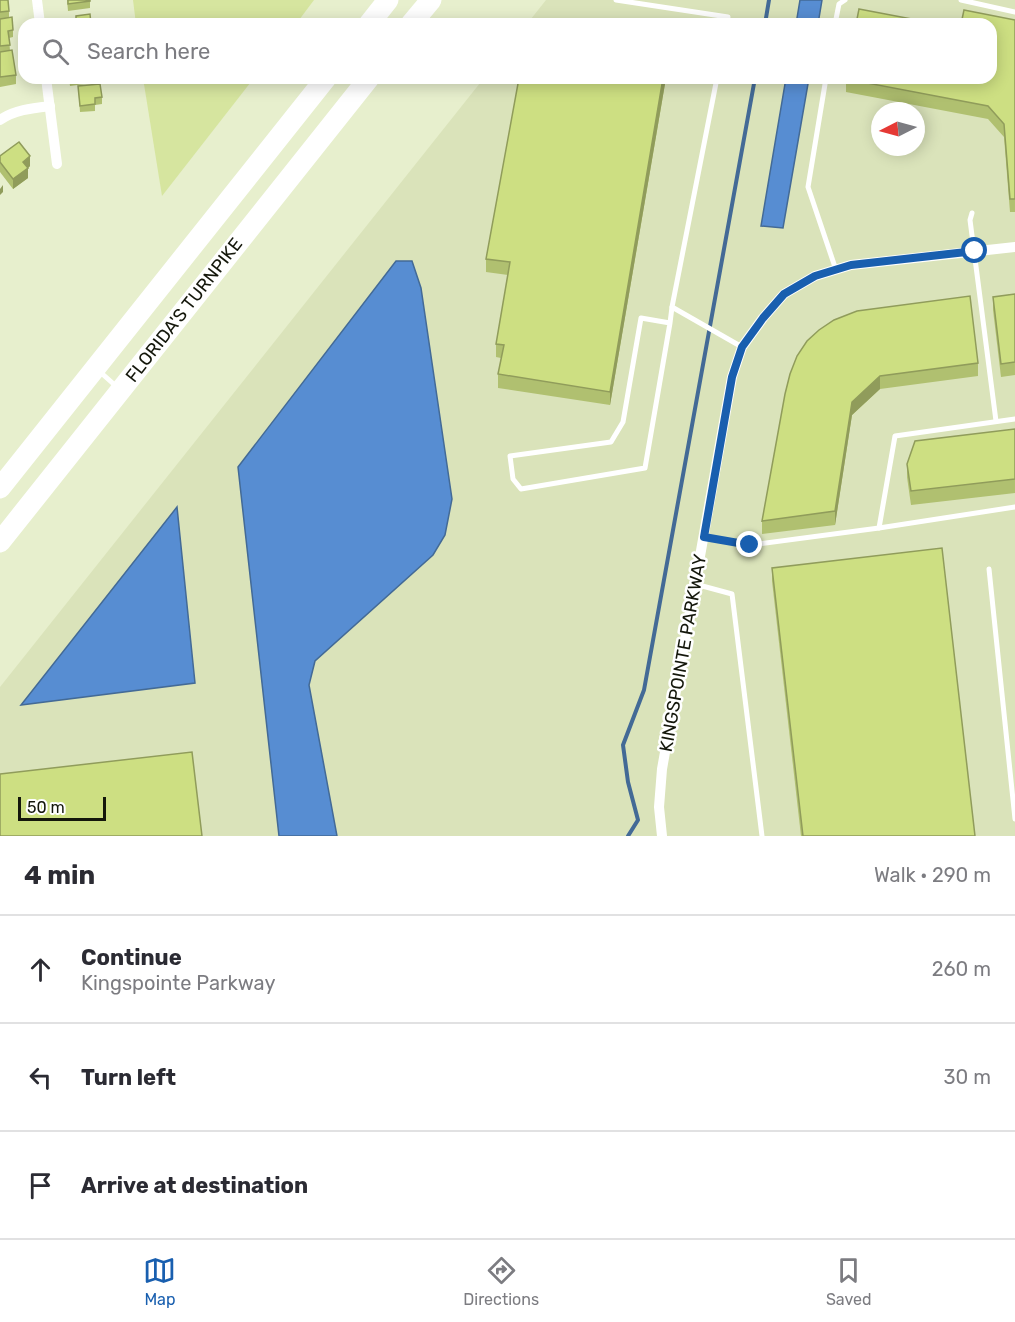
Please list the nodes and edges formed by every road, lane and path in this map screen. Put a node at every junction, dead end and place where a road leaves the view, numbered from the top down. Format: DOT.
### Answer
graph roads {
  1 [pos="37,0"];
  2 [pos="388,0"];
  3 [pos="430,0"];
  4 [pos="616,0"];
  5 [pos="845,0"];
  6 [pos="961,0"];
  7 [pos="1015,12"];
  8 [pos="39,18"];
  9 [pos="374,18"];
  10 [pos="416,18"];
  11 [pos="728,18"];
  12 [pos="836,18"];
  13 [pos="47,84"];
  14 [pos="321,84"];
  15 [pos="364,84"];
  16 [pos="716,84"];
  17 [pos="825,84"];
  18 [pos="50,106"];
  19 [pos="0,120"];
  20 [pos="57,164"];
  21 [pos="972,213"];
  22 [pos="1015,247"];
  23 [pos="975,251"];
  24 [pos="836,270"];
  25 [pos="672,307"];
  26 [pos="670,323"];
  27 [pos="742,347"];
  28 [pos="95,368"];
  29 [pos="120,390"];
  30 [pos="1015,418"];
  31 [pos="996,421"];
  32 [pos="0,488"];
  33 [pos="1015,507"];
  34 [pos="879,528"];
  35 [pos="704,537"];
  36 [pos="0,542"];
  37 [pos="989,569"];
  38 [pos="695,584"];
  39 [pos="1015,819"];
  40 [pos="662,836"];
  41 [pos="762,836"];
  1 -- 8 [label="street"];
  2 -- 9 [label="highway"];
  3 -- 10 [label="highway"];
  4 -- 11 [label="lane"];
  5 -- 12 [label="lane"];
  6 -- 7 [label="lane"];
  13 -- 18 [label="street"];
  14 -- 28 [label="highway, FLORIDA'S TURNPIKE"];
  15 -- 29 [label="highway, FLORIDA'S TURNPIKE"];
  16 -- 25 [label="lane"];
  17 -- 24 [label="lane"];
  18 -- 19 [label="street"];
  18 -- 20 [label="street"];
  21 -- 23 [label="lane"];
  22 -- 23 [label="street, KINGSPOINTE PARKWAY"];
  23 -- 24 [label="street, KINGSPOINTE PARKWAY"];
  23 -- 31 [label="lane"];
  24 -- 27 [label="street, KINGSPOINTE PARKWAY"];
  25 -- 26 [label="lane"];
  25 -- 27 [label="lane"];
  26 -- 26 [label="lane"];
  27 -- 35 [label="street, KINGSPOINTE PARKWAY"];
  28 -- 29 [label="lane"];
  28 -- 32 [label="highway, FLORIDA'S TURNPIKE"];
  29 -- 36 [label="highway, FLORIDA'S TURNPIKE"];
  30 -- 31 [label="lane"];
  31 -- 34 [label="lane"];
  33 -- 34 [label="lane"];
  34 -- 35 [label="lane"];
  35 -- 38 [label="street, KINGSPOINTE PARKWAY"];
  37 -- 39 [label="lane"];
  38 -- 40 [label="street, KINGSPOINTE PARKWAY"];
  38 -- 41 [label="lane"];
}
